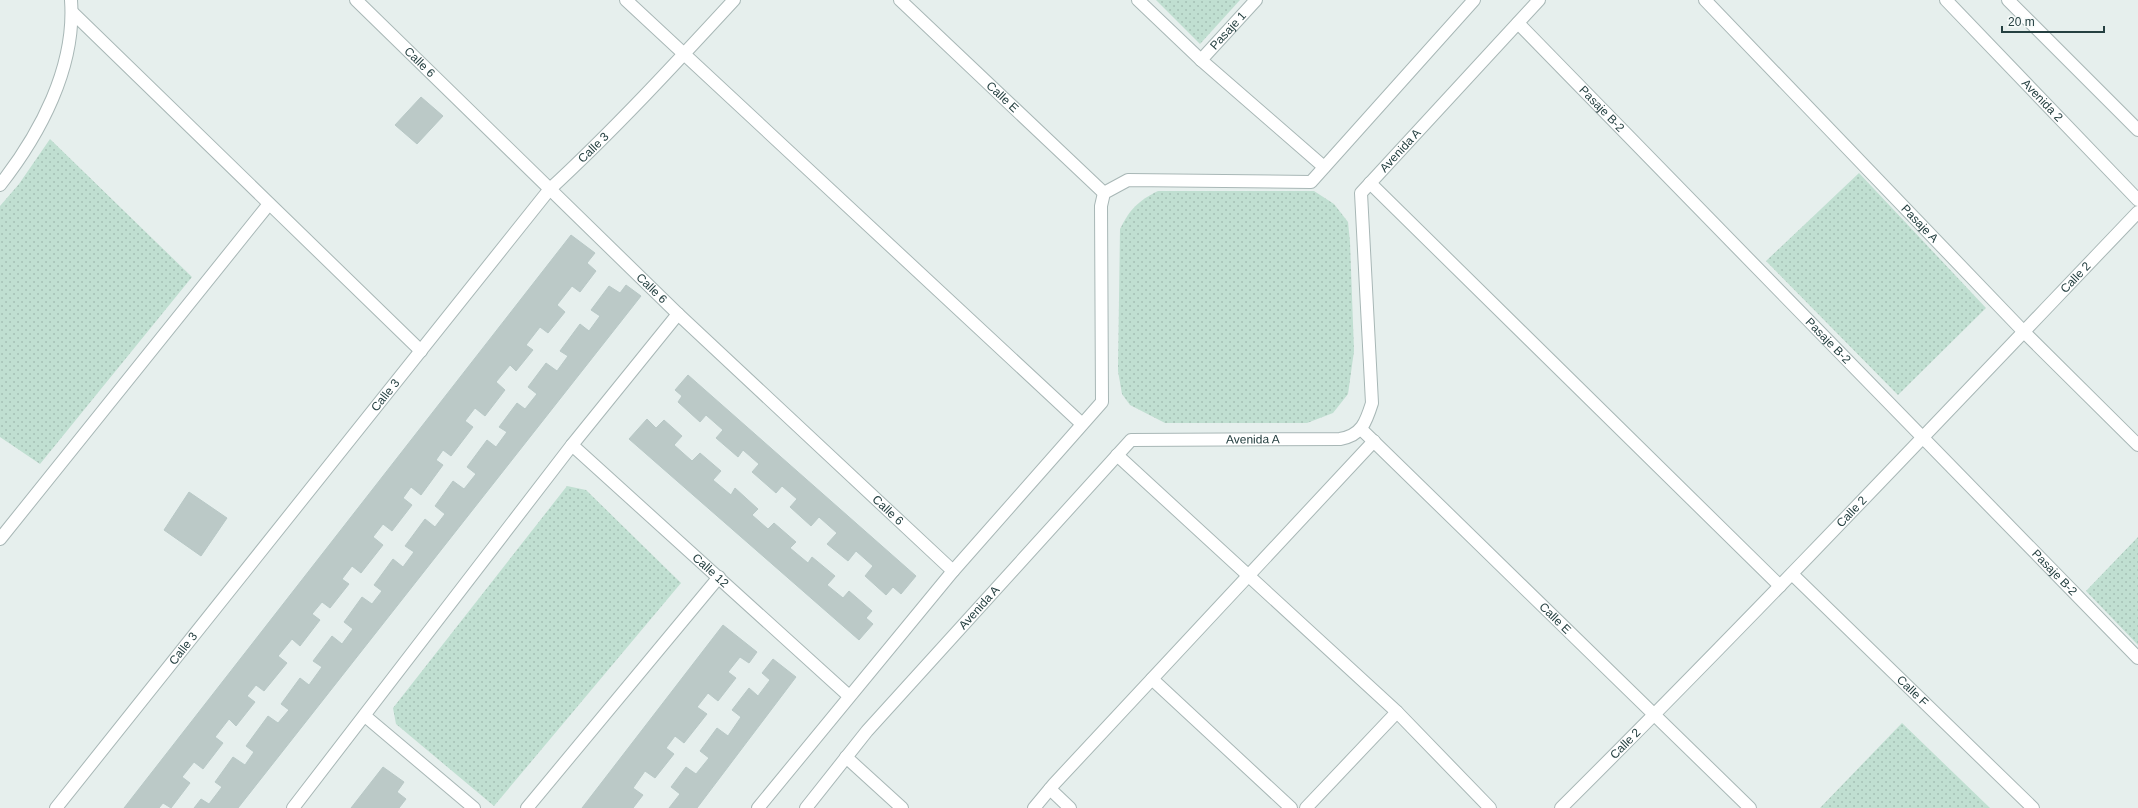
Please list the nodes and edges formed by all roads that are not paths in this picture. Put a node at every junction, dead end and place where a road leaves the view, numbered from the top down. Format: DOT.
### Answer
graph roads {
  1 [pos="71,0"];
  2 [pos="356,0"];
  3 [pos="626,0"];
  4 [pos="734,0"];
  5 [pos="900,0"];
  6 [pos="1138,0"];
  7 [pos="1256,0"];
  8 [pos="1474,0"];
  9 [pos="1540,0"];
  10 [pos="1705,0"];
  11 [pos="1946,0"];
  12 [pos="2008,0"];
  13 [pos="72,12"];
  14 [pos="1518,23"];
  15 [pos="684,54"];
  16 [pos="1201,60"];
  17 [pos="2138,130"];
  18 [pos="1324,167"];
  19 [pos="1370,183"];
  20 [pos="0,185"];
  21 [pos="549,190"];
  22 [pos="1104,193"];
  23 [pos="2138,200"];
  24 [pos="269,204"];
  25 [pos="2138,212"];
  26 [pos="678,314"];
  27 [pos="2024,332"];
  28 [pos="421,351"];
  29 [pos="1082,424"];
  30 [pos="1361,429"];
  31 [pos="1923,438"];
  32 [pos="1374,441"];
  33 [pos="572,445"];
  34 [pos="2138,445"];
  35 [pos="1117,455"];
  36 [pos="0,539"];
  37 [pos="953,571"];
  38 [pos="1792,574"];
  39 [pos="1249,576"];
  40 [pos="718,577"];
  41 [pos="1780,586"];
  42 [pos="2138,658"];
  43 [pos="1152,679"];
  44 [pos="849,696"];
  45 [pos="1397,712"];
  46 [pos="1655,715"];
  47 [pos="365,716"];
  48 [pos="846,757"];
  49 [pos="1050,789"];
  50 [pos="56,808"];
  51 [pos="294,808"];
  52 [pos="474,808"];
  53 [pos="527,808"];
  54 [pos="758,808"];
  55 [pos="806,808"];
  56 [pos="902,808"];
  57 [pos="1034,808"];
  58 [pos="1070,808"];
  59 [pos="1291,808"];
  60 [pos="1306,808"];
  61 [pos="1490,808"];
  62 [pos="1561,808"];
  63 [pos="1750,808"];
  64 [pos="2033,808"];
  1 -- 13 [label="street"];
  2 -- 21 [label="street, Calle 6"];
  3 -- 15 [label="street"];
  4 -- 15 [label="street, Calle 3"];
  5 -- 22 [label="street, Calle E"];
  6 -- 16 [label="street"];
  7 -- 16 [label="street, Pasaje 1"];
  8 -- 18 [label="street"];
  9 -- 14 [label="street, Avenida A"];
  10 -- 27 [label="street, Pasaje A"];
  11 -- 23 [label="street, Avenida 2"];
  12 -- 17 [label="street"];
  13 -- 20 [label="street"];
  13 -- 24 [label="street"];
  14 -- 19 [label="street, Avenida A"];
  14 -- 31 [label="street, Pasaje B-2"];
  15 -- 21 [label="street, Calle 3"];
  15 -- 29 [label="street"];
  16 -- 18 [label="street"];
  18 -- 22 [label="street"];
  19 -- 30 [label="street, Avenida A"];
  19 -- 41 [label="street"];
  21 -- 26 [label="street, Calle 6"];
  21 -- 28 [label="street, Calle 3"];
  22 -- 29 [label="street"];
  24 -- 28 [label="street"];
  24 -- 36 [label="street"];
  25 -- 27 [label="street, Calle 2"];
  26 -- 33 [label="street"];
  26 -- 37 [label="street, Calle 6"];
  27 -- 31 [label="street, Calle 2"];
  27 -- 34 [label="street, Pasaje A"];
  28 -- 50 [label="street, Calle 3"];
  29 -- 37 [label="street"];
  30 -- 32 [label="street, Calle E"];
  30 -- 35 [label="street, Avenida A"];
  31 -- 38 [label="street, Calle 2"];
  31 -- 42 [label="street, Pasaje B-2"];
  32 -- 39 [label="street"];
  32 -- 46 [label="street, Calle E"];
  33 -- 40 [label="street, Calle 12"];
  33 -- 47 [label="street"];
  35 -- 39 [label="street"];
  35 -- 48 [label="street, Avenida A"];
  37 -- 44 [label="street"];
  38 -- 41 [label="street, Calle 2"];
  38 -- 64 [label="street, Calle F"];
  39 -- 43 [label="street"];
  39 -- 45 [label="street"];
  40 -- 44 [label="street, Calle 12"];
  40 -- 53 [label="street"];
  41 -- 46 [label="street, Calle 2"];
  43 -- 49 [label="street"];
  43 -- 59 [label="street"];
  44 -- 54 [label="street"];
  45 -- 60 [label="street"];
  45 -- 61 [label="street"];
  46 -- 62 [label="street, Calle 2"];
  46 -- 63 [label="street, Calle E"];
  47 -- 51 [label="street"];
  47 -- 52 [label="street"];
  48 -- 55 [label="street, Avenida A"];
  48 -- 56 [label="street"];
  49 -- 57 [label="street"];
  49 -- 58 [label="street"];
}
